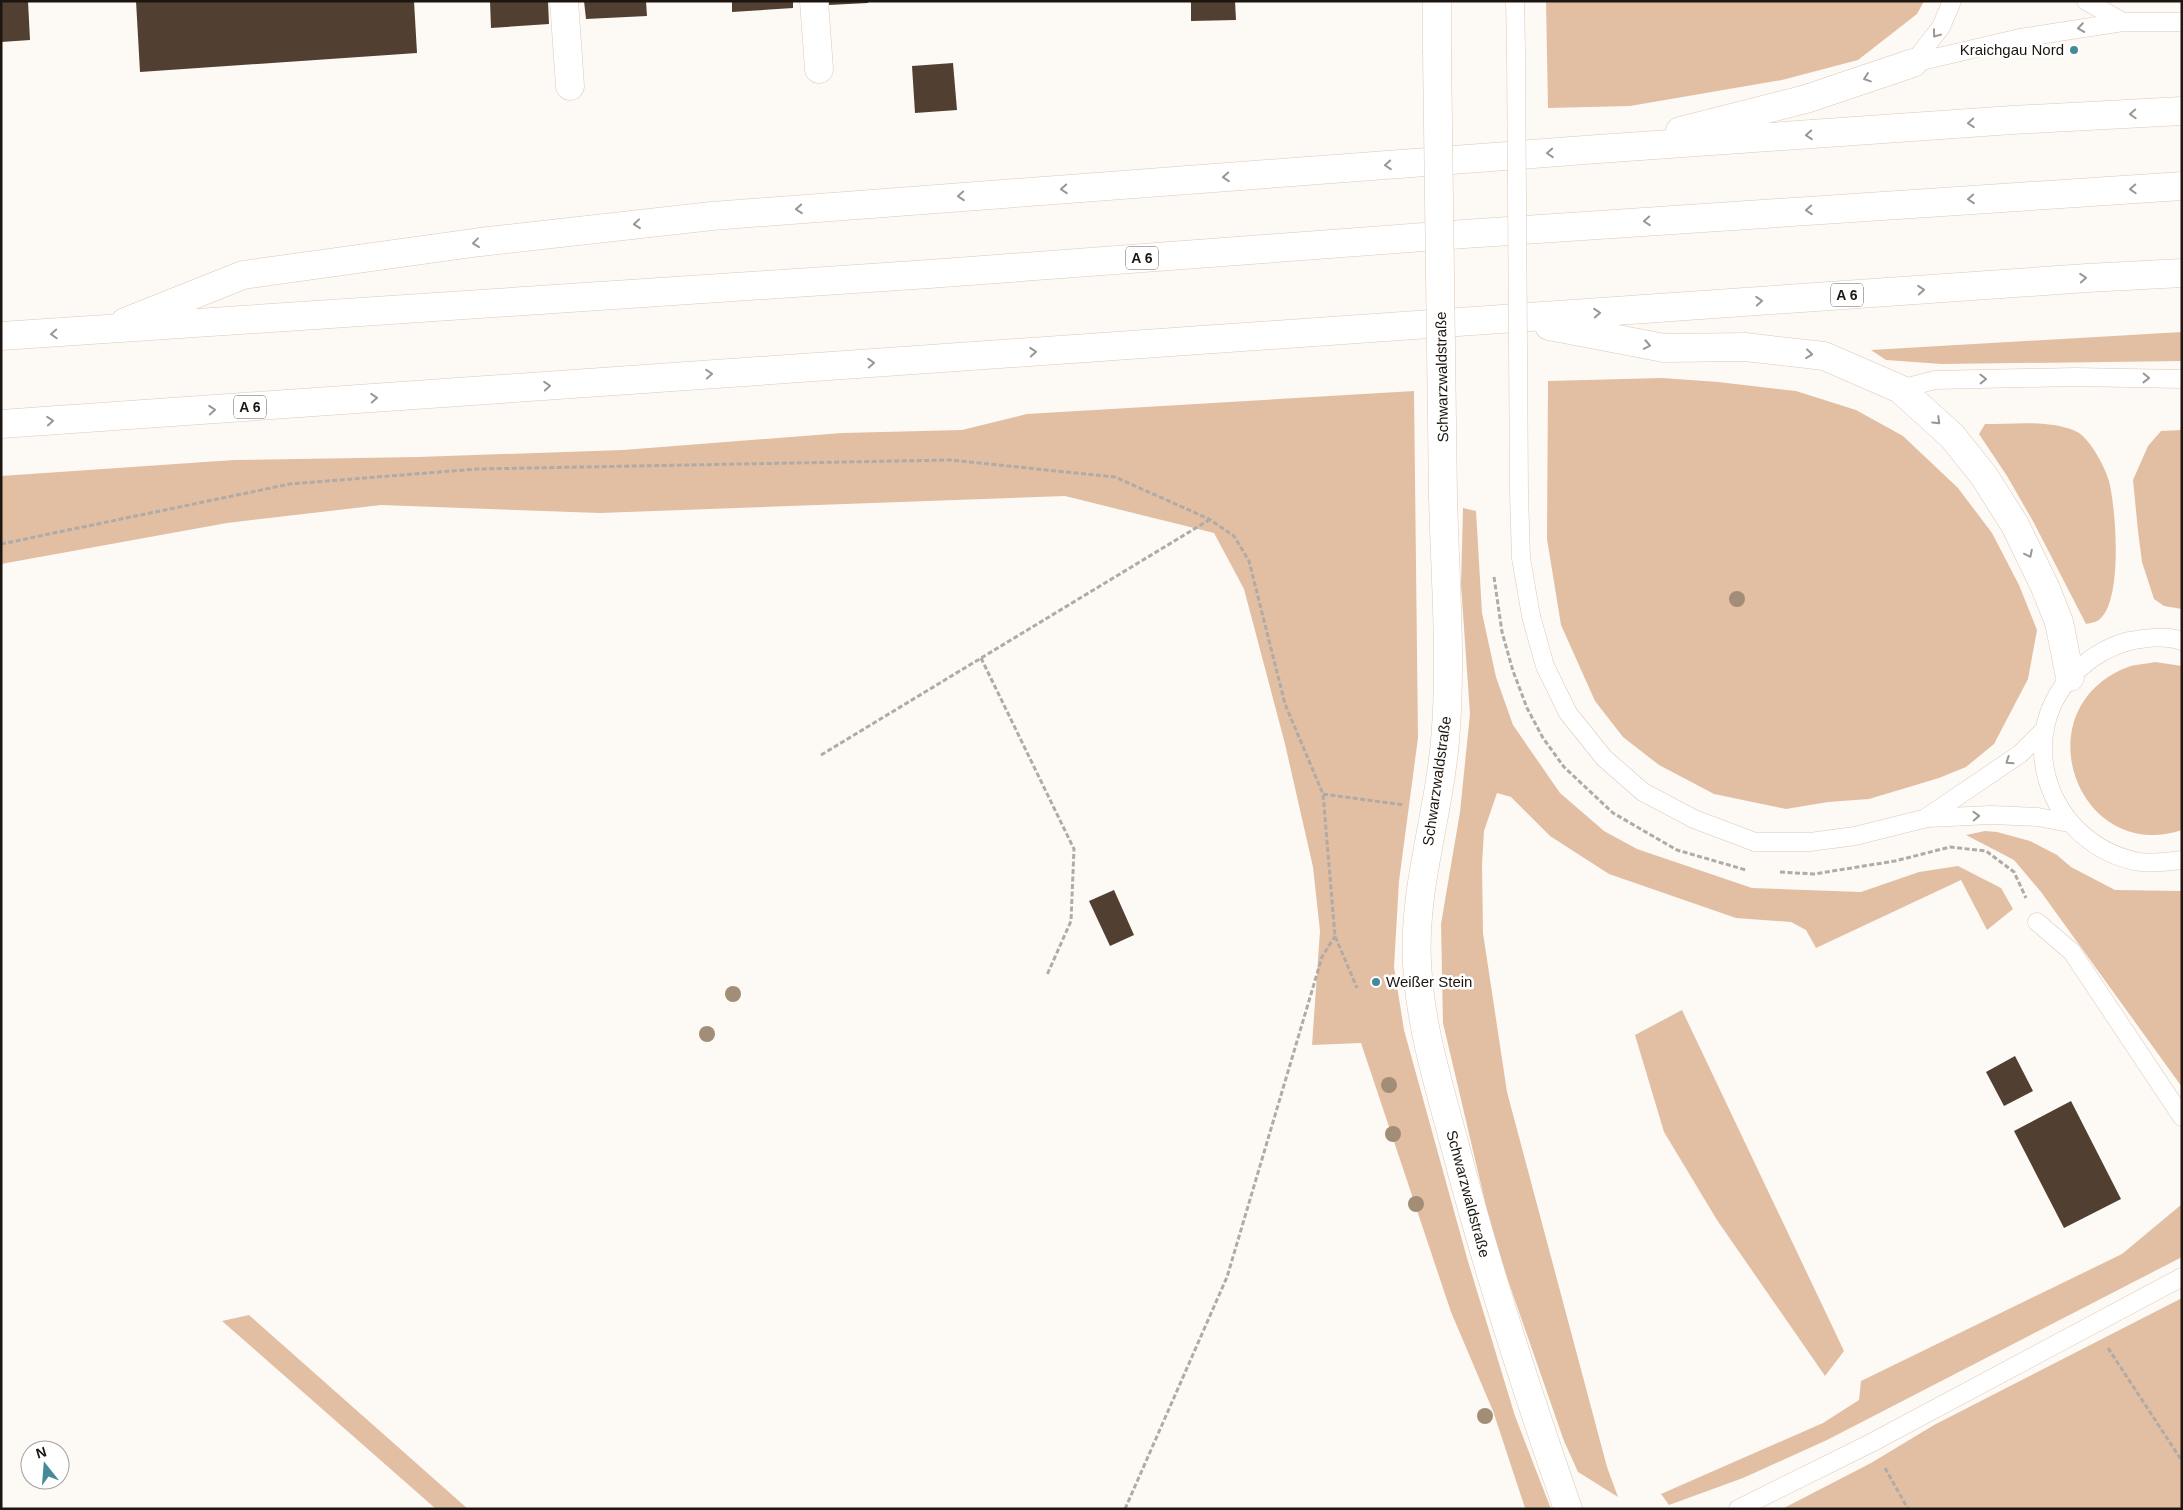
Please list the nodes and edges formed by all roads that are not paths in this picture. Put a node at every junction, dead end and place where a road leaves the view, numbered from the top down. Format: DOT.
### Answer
graph roads {
  1 [pos="564,1"];
  2 [pos="814,1"];
  3 [pos="1437,1"];
  4 [pos="1515,1"];
  5 [pos="1952,1"];
  6 [pos="2086,1"];
  7 [pos="2123,22"];
  8 [pos="2182,22"];
  9 [pos="1913,63"];
  10 [pos="819,69"];
  11 [pos="570,86"];
  12 [pos="2182,111"];
  13 [pos="1598,150"];
  14 [pos="2182,186"];
  15 [pos="2182,273"];
  16 [pos="1513,318"];
  17 [pos="102,331"];
  18 [pos="1,336"];
  19 [pos="2182,379"];
  20 [pos="1900,388"];
  21 [pos="1,424"];
  22 [pos="2182,641"];
  23 [pos="2070,677"];
  24 [pos="2045,728"];
  25 [pos="1927,818"];
  26 [pos="2069,823"];
  27 [pos="2182,860"];
  28 [pos="2037,922"];
  29 [pos="2182,1117"];
  30 [pos="2182,1277"];
  31 [pos="1568,1509"];
  32 [pos="1738,1509"];
  1 -- 11 [label="main road"];
  2 -- 10 [label="main road"];
  3 -- 31 [label="main road, Schwarzwaldstraße, bridge"];
  4 -- 25 [label="lane, bridge"];
  5 -- 9 [label="lane, one-way"];
  6 -- 7 [label="lane"];
  7 -- 8 [label="lane"];
  7 -- 9 [label="lane, one-way"];
  9 -- 13 [label="main road, one-way"];
  12 -- 13 [label="main road, one-way"];
  13 -- 17 [label="main road, one-way"];
  14 -- 17 [label="main road, A 6, one-way"];
  16 -- 15 [label="main road, A 6, one-way"];
  16 -- 20 [label="main road, A 6, one-way"];
  21 -- 16 [label="main road, A 6, one-way"];
  17 -- 18 [label="main road, A 6, one-way"];
  20 -- 19 [label="lane, one-way"];
  20 -- 23 [label="main road, A 6, one-way"];
  22 -- 23 [label="lane"];
  23 -- 24 [label="lane"];
  24 -- 25 [label="lane, one-way"];
  24 -- 26 [label="lane"];
  25 -- 26 [label="lane, one-way"];
  26 -- 27 [label="lane"];
  28 -- 29 [label="lane"];
  30 -- 32 [label="lane"];
}
